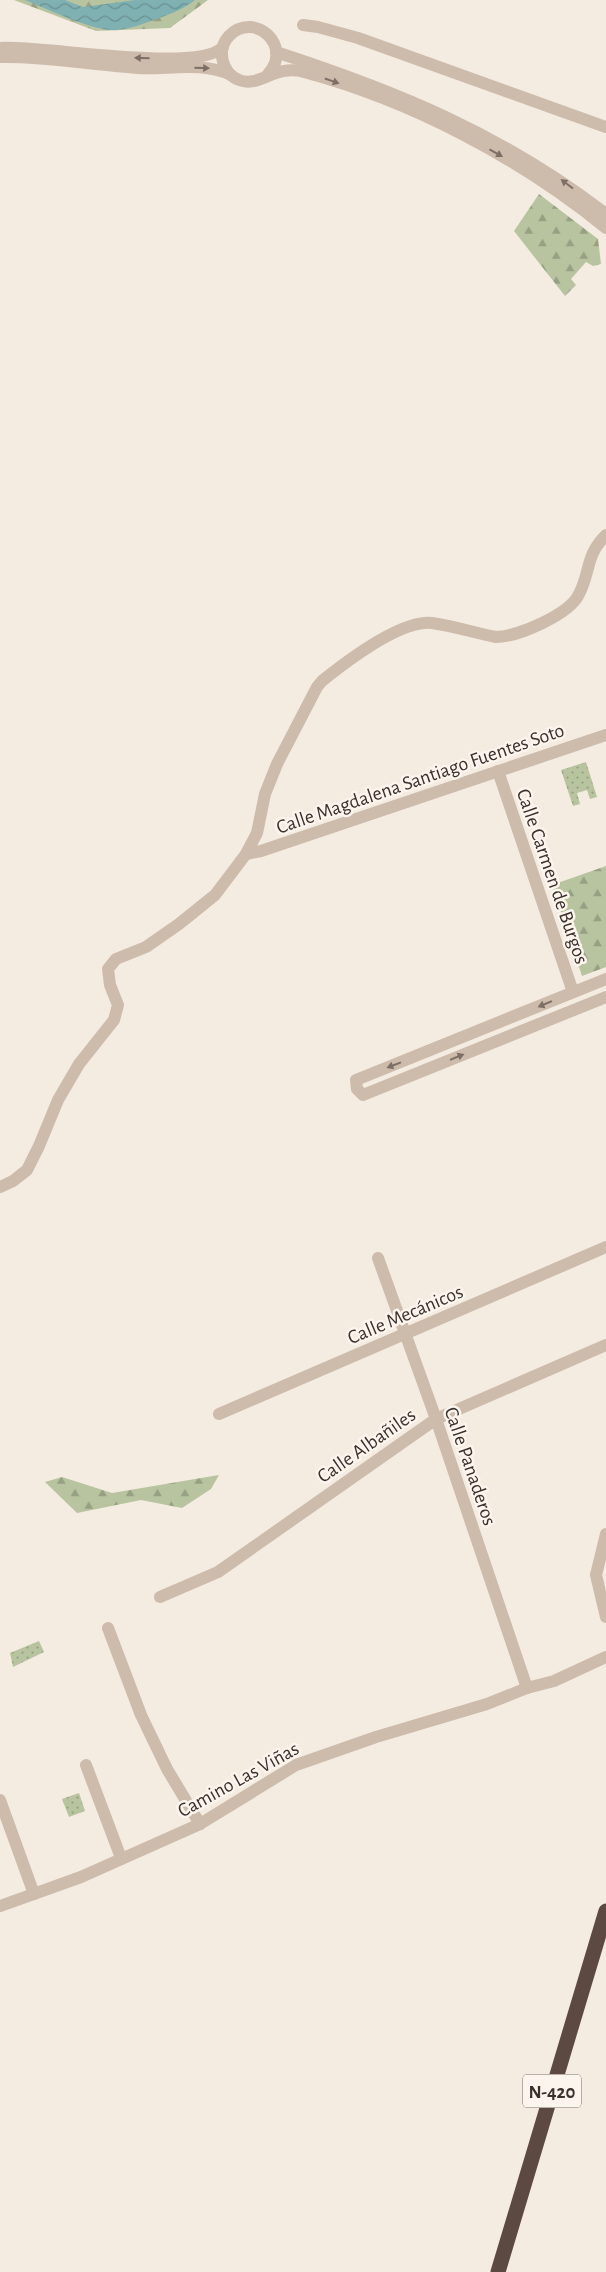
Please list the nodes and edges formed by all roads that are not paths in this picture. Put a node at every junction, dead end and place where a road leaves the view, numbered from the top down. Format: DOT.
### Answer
graph roads {
  1 [pos="303,26"];
  2 [pos="0,48"];
  3 [pos="223,48"];
  4 [pos="276,52"];
  5 [pos="0,57"];
  6 [pos="268,74"];
  7 [pos="231,75"];
  8 [pos="606,128"];
  9 [pos="606,214"];
  10 [pos="606,228"];
  11 [pos="606,535"];
  12 [pos="606,735"];
  13 [pos="498,771"];
  14 [pos="246,854"];
  15 [pos="606,979"];
  16 [pos="573,992"];
  17 [pos="606,997"];
  18 [pos="0,1187"];
  19 [pos="606,1247"];
  20 [pos="378,1258"];
  21 [pos="406,1334"];
  22 [pos="606,1344"];
  23 [pos="219,1414"];
  24 [pos="436,1419"];
  25 [pos="606,1534"];
  26 [pos="160,1597"];
  27 [pos="606,1617"];
  28 [pos="108,1628"];
  29 [pos="606,1658"];
  30 [pos="527,1688"];
  31 [pos="86,1765"];
  32 [pos="0,1800"];
  33 [pos="200,1824"];
  34 [pos="12,1832"];
  35 [pos="0,1838"];
  36 [pos="121,1858"];
  37 [pos="34,1894"];
  38 [pos="0,1906"];
  39 [pos="606,1911"];
  40 [pos="601,1942"];
  41 [pos="498,2272"];
  1 -- 8 [label="street"];
  3 -- 2 [label="street, one-way"];
  3 -- 4 [label="street"];
  3 -- 7 [label="street"];
  4 -- 6 [label="street"];
  9 -- 4 [label="street, one-way"];
  5 -- 7 [label="street, one-way"];
  6 -- 7 [label="street"];
  6 -- 10 [label="street, one-way"];
  11 -- 14 [label="street"];
  12 -- 13 [label="street, Calle Magdalena Santiago Fuentes Soto"];
  13 -- 14 [label="street, Calle Magdalena Santiago Fuentes Soto"];
  13 -- 16 [label="street, Calle Carmen de Burgos"];
  14 -- 18 [label="street"];
  15 -- 16 [label="street"];
  16 -- 17 [label="street, one-way"];
  19 -- 21 [label="street, Calle Mecánicos"];
  20 -- 21 [label="street, Calle Panaderos"];
  21 -- 23 [label="street, Calle Mecánicos"];
  21 -- 24 [label="street, Calle Panaderos"];
  22 -- 24 [label="street, Calle Albañiles"];
  24 -- 26 [label="street, Calle Albañiles"];
  24 -- 30 [label="street, Calle Panaderos"];
  25 -- 27 [label="street"];
  28 -- 33 [label="street"];
  29 -- 30 [label="street, Camino Las Viñas"];
  30 -- 33 [label="street, Camino Las Viñas"];
  31 -- 36 [label="street"];
  32 -- 34 [label="street"];
  33 -- 36 [label="street, Camino Las Viñas"];
  34 -- 35 [label="street"];
  34 -- 37 [label="street"];
  36 -- 37 [label="street, Camino Las Viñas"];
  37 -- 38 [label="street, Camino Las Viñas"];
  39 -- 40 [label="highway, N-420"];
  40 -- 41 [label="highway, N-420"];
}
